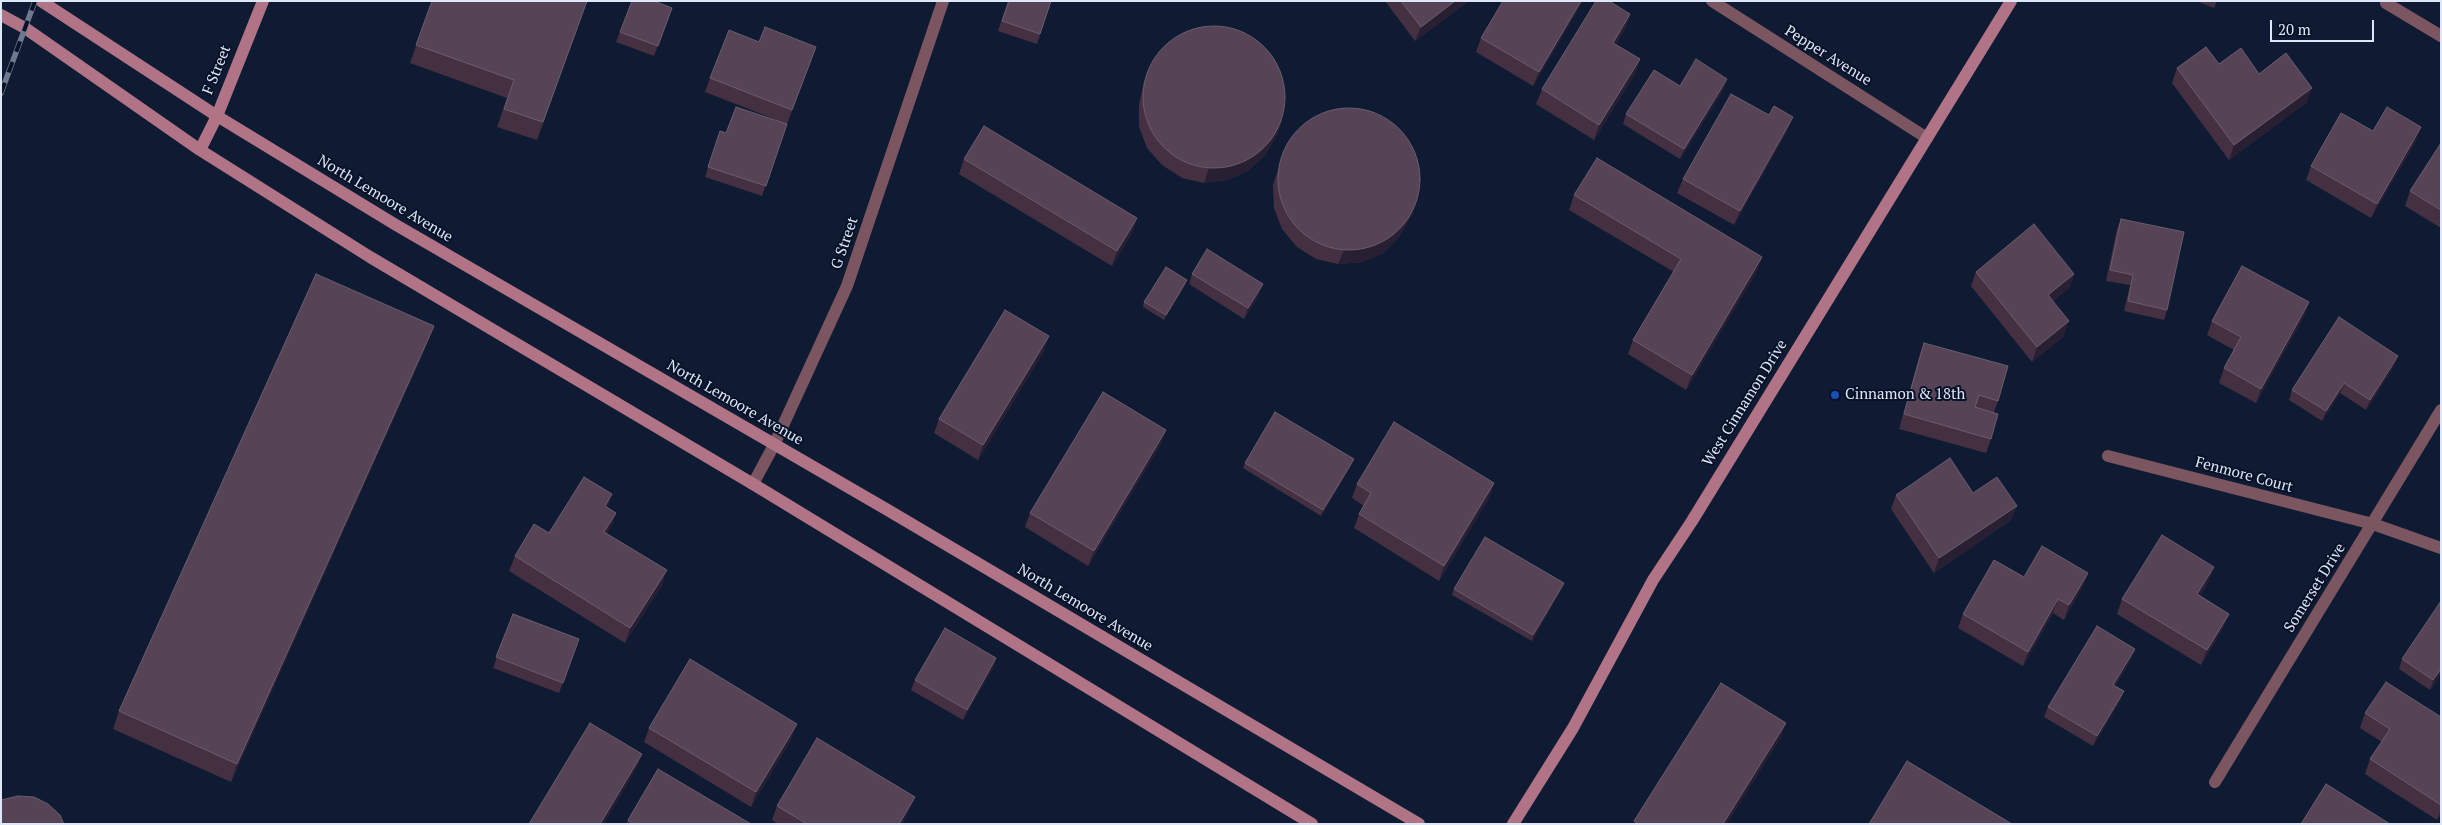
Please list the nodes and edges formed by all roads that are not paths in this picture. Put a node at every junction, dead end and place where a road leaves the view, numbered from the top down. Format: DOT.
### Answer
graph roads {
  1 [pos="41,1"];
  2 [pos="262,1"];
  3 [pos="943,1"];
  4 [pos="1712,1"];
  5 [pos="2011,1"];
  6 [pos="2386,3"];
  7 [pos="1,15"];
  8 [pos="2441,36"];
  9 [pos="217,116"];
  10 [pos="1927,138"];
  11 [pos="200,150"];
  12 [pos="2441,410"];
  13 [pos="774,445"];
  14 [pos="2108,456"];
  15 [pos="752,484"];
  16 [pos="2373,524"];
  17 [pos="2441,548"];
  18 [pos="2215,782"];
  19 [pos="1312,824"];
  20 [pos="1419,824"];
  21 [pos="1513,824"];
  1 -- 9 [label="main road, North Lemoore Avenue"];
  2 -- 9 [label="main road, F Street"];
  3 -- 13 [label="street, G Street"];
  4 -- 10 [label="street, Pepper Avenue"];
  5 -- 10 [label="main road, West Cinnamon Drive"];
  6 -- 8 [label="street"];
  7 -- 11 [label="main road"];
  9 -- 11 [label="main road, F Street"];
  9 -- 13 [label="main road, North Lemoore Avenue"];
  10 -- 21 [label="main road, West Cinnamon Drive"];
  11 -- 15 [label="main road"];
  12 -- 16 [label="street, Somerset Drive"];
  13 -- 15 [label="street, G Street"];
  13 -- 20 [label="main road, North Lemoore Avenue"];
  14 -- 16 [label="street, Fenmore Court"];
  15 -- 19 [label="main road"];
  16 -- 17 [label="street, Fenmore Court"];
  16 -- 18 [label="street, Somerset Drive"];
}
